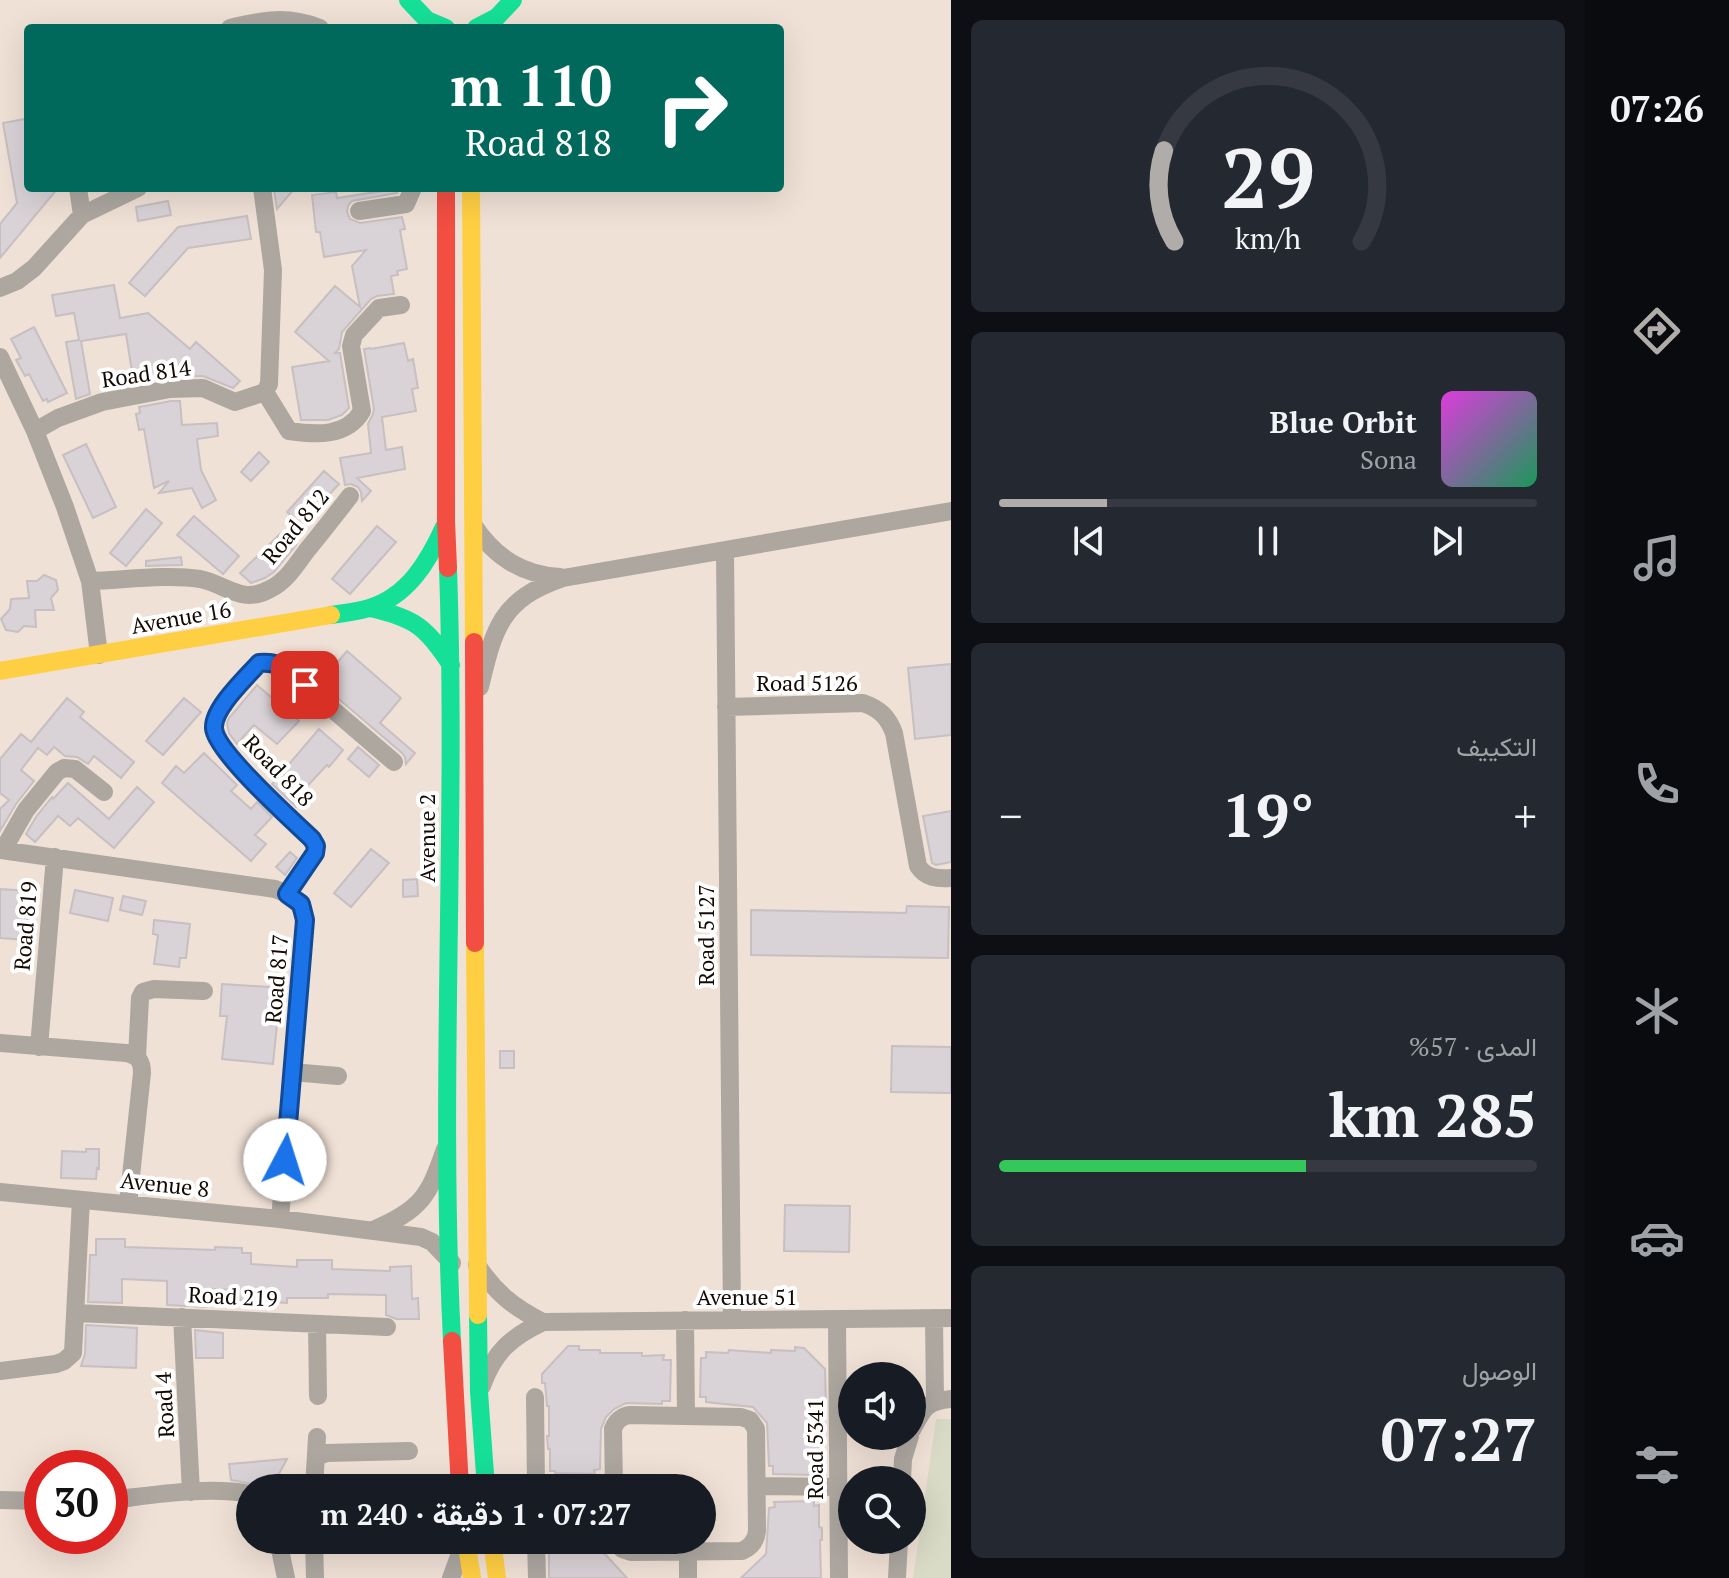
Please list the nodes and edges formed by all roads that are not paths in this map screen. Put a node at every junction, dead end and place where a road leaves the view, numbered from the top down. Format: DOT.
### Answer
graph roads {
  1 [pos="408,0"];
  2 [pos="516,1"];
  3 [pos="246,24"];
  4 [pos="310,24"];
  5 [pos="428,24"];
  6 [pos="488,24"];
  7 [pos="79,192"];
  8 [pos="130,192"];
  9 [pos="263,192"];
  10 [pos="411,192"];
  11 [pos="446,192"];
  12 [pos="471,192"];
  13 [pos="359,211"];
  14 [pos="82,215"];
  15 [pos="0,288"];
  16 [pos="401,305"];
  17 [pos="0,357"];
  18 [pos="265,392"];
  19 [pos="9,396"];
  20 [pos="35,431"];
  21 [pos="350,496"];
  22 [pos="951,511"];
  23 [pos="446,521"];
  24 [pos="474,526"];
  25 [pos="725,550"];
  26 [pos="563,578"];
  27 [pos="90,581"];
  28 [pos="370,608"];
  29 [pos="99,655"];
  30 [pos="451,665"];
  31 [pos="0,671"];
  32 [pos="726,707"];
  33 [pos="475,709"];
  34 [pos="394,762"];
  35 [pos="104,792"];
  36 [pos="2,850"];
  37 [pos="55,857"];
  38 [pos="951,878"];
  39 [pos="287,894"];
  40 [pos="204,991"];
  41 [pos="0,1043"];
  42 [pos="39,1047"];
  43 [pos="137,1057"];
  44 [pos="292,1072"];
  45 [pos="338,1076"];
  46 [pos="448,1139"];
  47 [pos="0,1192"];
  48 [pos="81,1200"];
  49 [pos="128,1204"];
  50 [pos="280,1219"];
  51 [pos="373,1230"];
  52 [pos="452,1263"];
  53 [pos="477,1265"];
  54 [pos="76,1313"];
  55 [pos="182,1317"];
  56 [pos="942,1318"];
  57 [pos="685,1320"];
  58 [pos="732,1320"];
  59 [pos="837,1320"];
  60 [pos="543,1322"];
  61 [pos="317,1324"];
  62 [pos="387,1327"];
  63 [pos="0,1371"];
  64 [pos="479,1392"];
  65 [pos="318,1396"];
  66 [pos="535,1397"];
  67 [pos="943,1400"];
  68 [pos="686,1416"];
  69 [pos="317,1437"];
  70 [pos="409,1451"];
  71 [pos="317,1457"];
  72 [pos="315,1474"];
  73 [pos="459,1474"];
  74 [pos="485,1474"];
  75 [pos="536,1474"];
  76 [pos="614,1474"];
  77 [pos="757,1486"];
  78 [pos="838,1487"];
  79 [pos="191,1492"];
  80 [pos="236,1492"];
  81 [pos="128,1498"];
  82 [pos="0,1500"];
  83 [pos="24,1501"];
  84 [pos="716,1551"];
  85 [pos="281,1554"];
  86 [pos="314,1554"];
  87 [pos="460,1554"];
  88 [pos="468,1554"];
  89 [pos="494,1554"];
  90 [pos="536,1554"];
  91 [pos="688,1554"];
  92 [pos="839,1554"];
  93 [pos="898,1554"];
  94 [pos="286,1578"];
  95 [pos="315,1578"];
  96 [pos="451,1578"];
  97 [pos="472,1578"];
  98 [pos="497,1578"];
  99 [pos="537,1578"];
  100 [pos="688,1578"];
  101 [pos="839,1578"];
  102 [pos="897,1578"];
  1 -- 5 [label="main road"];
  2 -- 6 [label="main road"];
  3 -- 4 [label="street"];
  7 -- 14 [label="street"];
  8 -- 14 [label="street"];
  9 -- 18 [label="street"];
  10 -- 13 [label="street"];
  11 -- 23 [label="main road, Avenue 2"];
  12 -- 24 [label="main road"];
  14 -- 15 [label="street"];
  16 -- 18 [label="street"];
  17 -- 19 [label="street"];
  18 -- 20 [label="street, Road 814"];
  19 -- 20 [label="street"];
  20 -- 27 [label="street"];
  21 -- 27 [label="street, Road 812"];
  22 -- 25 [label="street"];
  23 -- 28 [label="main road, Avenue 16"];
  23 -- 30 [label="main road, Avenue 2"];
  24 -- 26 [label="street"];
  24 -- 33 [label="main road"];
  25 -- 26 [label="street"];
  25 -- 32 [label="street, Road 5127"];
  26 -- 33 [label="street"];
  27 -- 29 [label="street"];
  28 -- 29 [label="main road, Avenue 16"];
  28 -- 30 [label="main road, Avenue 16"];
  29 -- 31 [label="main road, Avenue 16"];
  30 -- 46 [label="main road, Avenue 2"];
  32 -- 38 [label="street, Road 5126"];
  32 -- 58 [label="street, Road 5127"];
  33 -- 53 [label="main road"];
  34 -- 39 [label="street, Road 818"];
  35 -- 36 [label="street"];
  36 -- 37 [label="street"];
  37 -- 39 [label="street"];
  37 -- 42 [label="street, Road 819"];
  39 -- 44 [label="street, Road 817"];
  40 -- 43 [label="street"];
  41 -- 42 [label="street"];
  42 -- 43 [label="street"];
  43 -- 49 [label="street"];
  44 -- 45 [label="street"];
  44 -- 50 [label="street, Road 817"];
  46 -- 51 [label="street"];
  46 -- 52 [label="main road, Avenue 2"];
  47 -- 48 [label="street, Avenue 8"];
  48 -- 49 [label="street, Avenue 8"];
  48 -- 54 [label="street"];
  49 -- 50 [label="street, Avenue 8"];
  50 -- 51 [label="street, Avenue 8"];
  51 -- 52 [label="street, Avenue 8"];
  52 -- 73 [label="main road, Avenue 2"];
  53 -- 60 [label="street"];
  53 -- 64 [label="main road"];
  54 -- 55 [label="street, Road 219"];
  54 -- 63 [label="street"];
  55 -- 61 [label="street, Road 219"];
  55 -- 79 [label="street, Road 4"];
  56 -- 59 [label="street, Avenue 51"];
  56 -- 67 [label="street"];
  57 -- 58 [label="street, Avenue 51"];
  57 -- 60 [label="street, Avenue 51"];
  57 -- 68 [label="street"];
  58 -- 59 [label="street, Avenue 51"];
  59 -- 78 [label="street, Road 5341"];
  60 -- 64 [label="street, Avenue 51"];
  61 -- 62 [label="street, Road 219"];
  61 -- 65 [label="street"];
  64 -- 74 [label="main road"];
  66 -- 75 [label="street"];
  68 -- 76 [label="street"];
  68 -- 77 [label="street"];
  69 -- 71 [label="street"];
  70 -- 71 [label="street"];
  71 -- 72 [label="street"];
  77 -- 78 [label="street"];
  77 -- 84 [label="street"];
  79 -- 80 [label="street"];
  79 -- 81 [label="street"];
  82 -- 83 [label="street"];
  85 -- 94 [label="street"];
  86 -- 95 [label="street"];
  87 -- 96 [label="street"];
  88 -- 97 [label="main road"];
  89 -- 98 [label="main road"];
  90 -- 99 [label="street"];
  91 -- 100 [label="street"];
  92 -- 101 [label="street, Road 5341"];
  93 -- 102 [label="street"];
}
